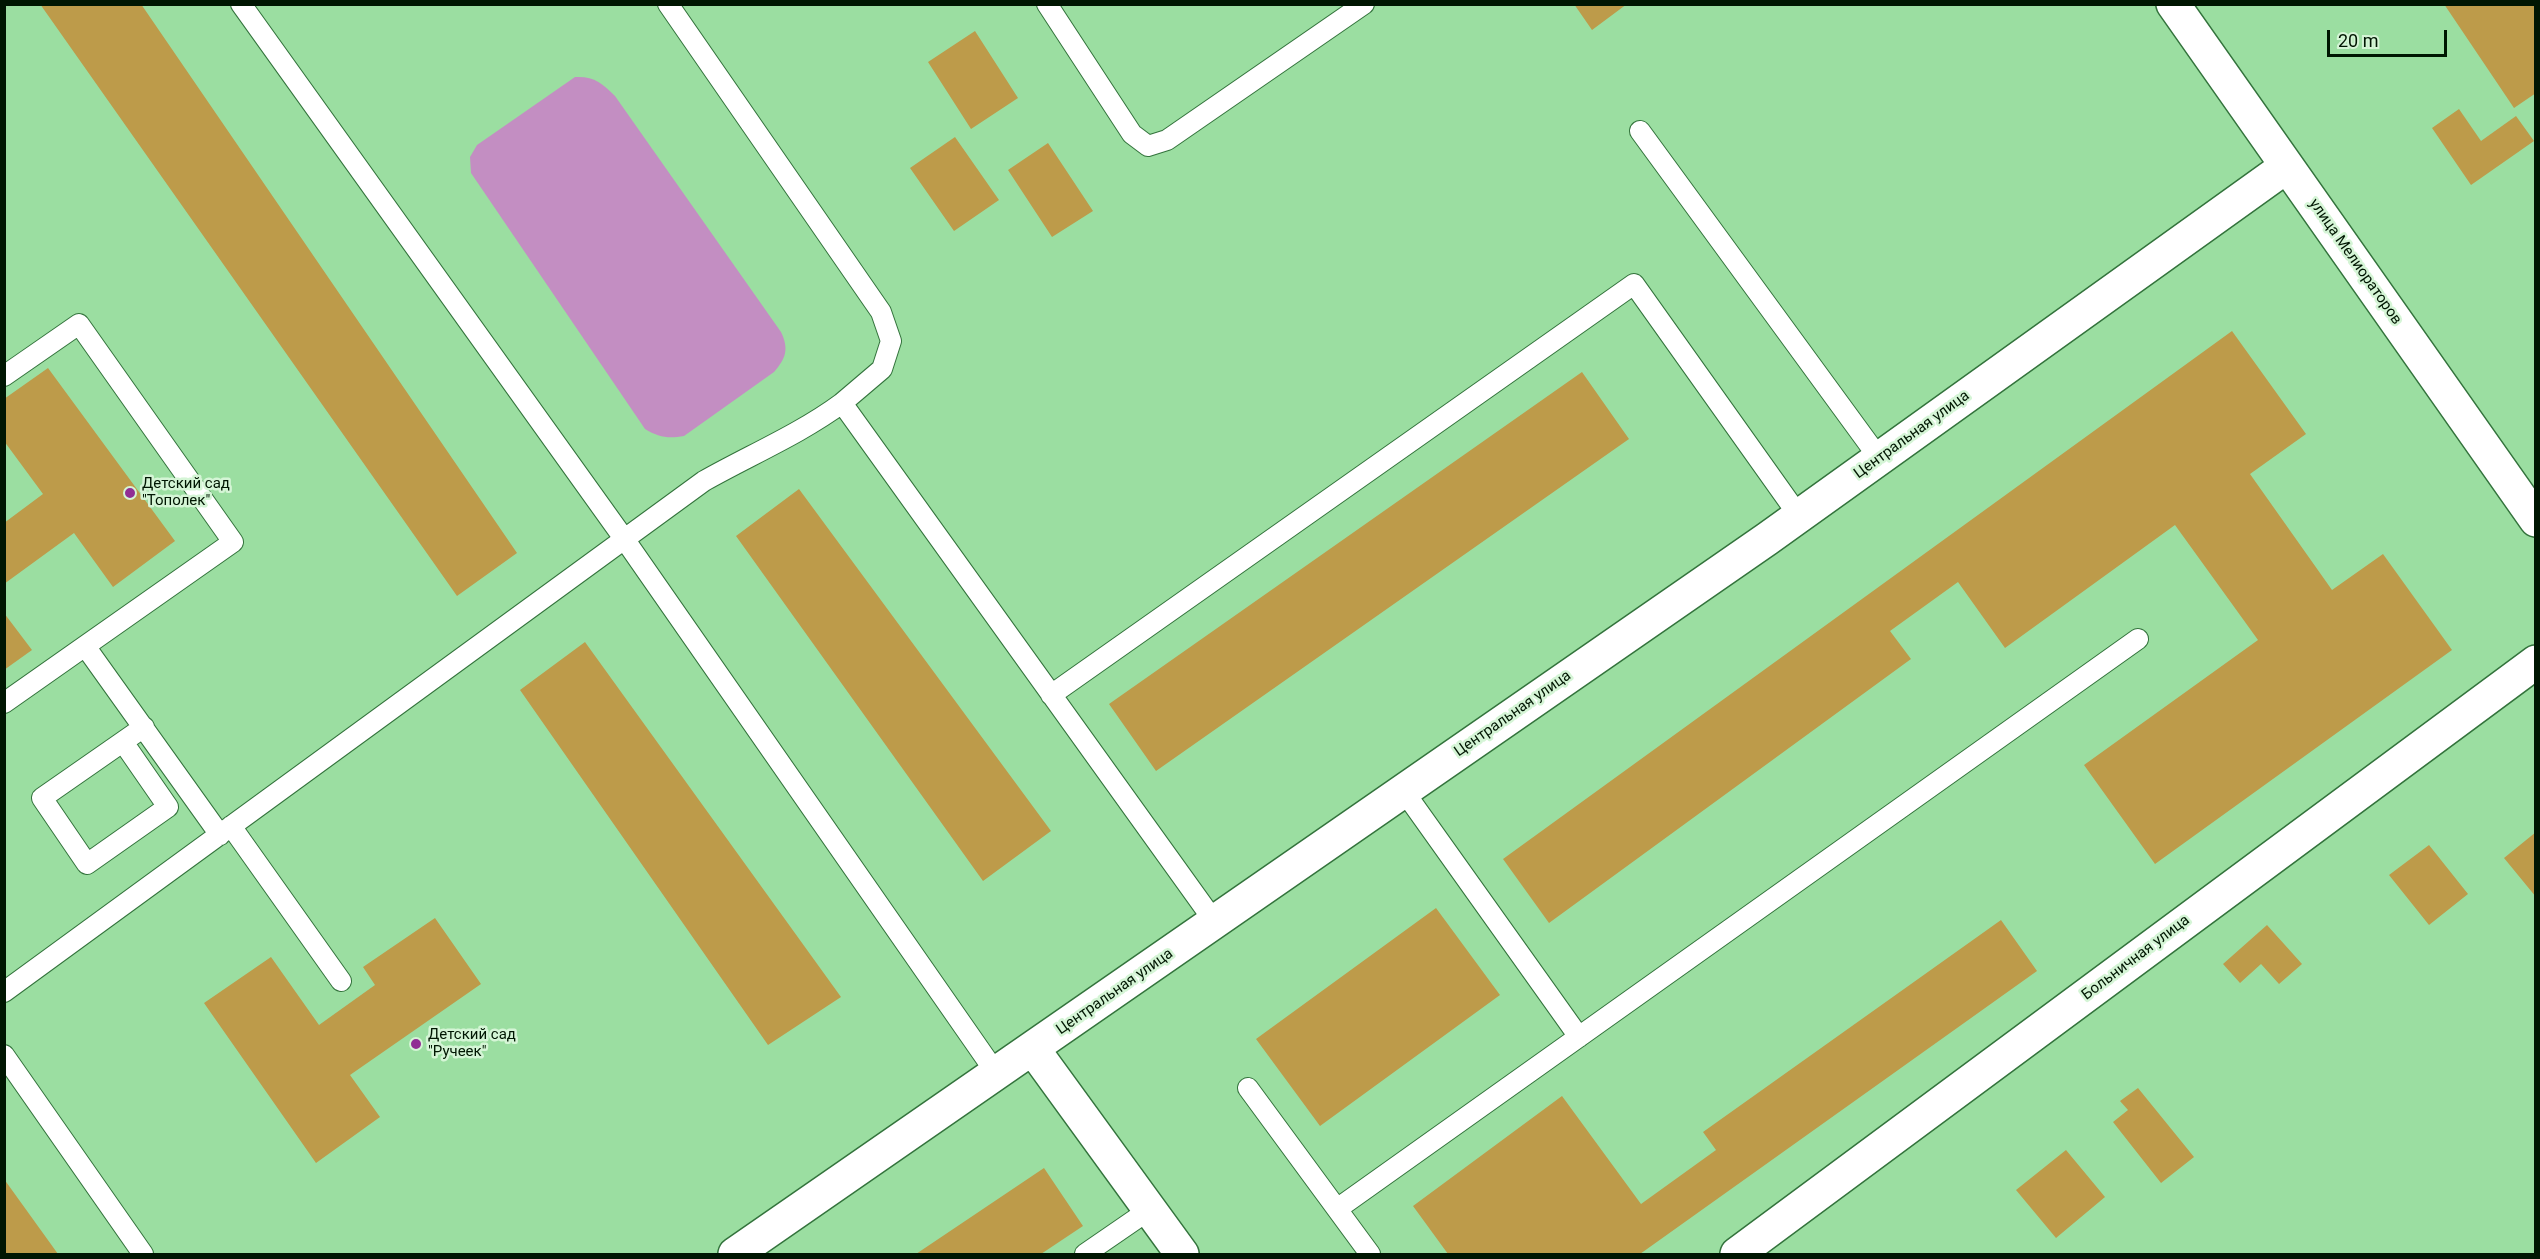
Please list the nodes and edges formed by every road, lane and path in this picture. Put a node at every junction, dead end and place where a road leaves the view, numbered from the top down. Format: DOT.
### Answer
graph roads {
  1 [pos="241,4"];
  2 [pos="668,4"];
  3 [pos="1047,4"];
  4 [pos="1364,4"];
  5 [pos="2173,4"];
  6 [pos="1640,131"];
  7 [pos="2287,166"];
  8 [pos="4,376"];
  9 [pos="843,403"];
  10 [pos="1879,458"];
  11 [pos="1799,516"];
  12 [pos="2535,520"];
  13 [pos="625,540"];
  14 [pos="2138,639"];
  15 [pos="85,646"];
  16 [pos="2535,662"];
  17 [pos="1051,695"];
  18 [pos="4,703"];
  19 [pos="144,727"];
  20 [pos="123,742"];
  21 [pos="1403,790"];
  22 [pos="226,830"];
  23 [pos="1214,921"];
  24 [pos="341,981"];
  25 [pos="4,992"];
  26 [pos="1579,1037"];
  27 [pos="1033,1049"];
  28 [pos="4,1055"];
  29 [pos="996,1073"];
  30 [pos="1248,1088"];
  31 [pos="1337,1209"];
  32 [pos="1149,1210"];
  33 [pos="142,1254"];
  34 [pos="735,1254"];
  35 [pos="1085,1254"];
  36 [pos="1182,1254"];
  37 [pos="1370,1254"];
  38 [pos="1737,1254"];
  1 -- 13 [label="lane"];
  2 -- 9 [label="lane"];
  3 -- 4 [label="lane"];
  5 -- 7 [label="street, улица Мелиораторов"];
  6 -- 10 [label="lane"];
  7 -- 10 [label="street, Центральная улица"];
  7 -- 12 [label="street, улица Мелиораторов"];
  8 -- 15 [label="lane"];
  9 -- 13 [label="lane"];
  9 -- 17 [label="lane"];
  10 -- 11 [label="street, Центральная улица"];
  11 -- 17 [label="lane"];
  11 -- 21 [label="street, Центральная улица"];
  13 -- 22 [label="lane"];
  13 -- 29 [label="lane"];
  14 -- 26 [label="lane"];
  15 -- 18 [label="lane"];
  15 -- 19 [label="lane"];
  16 -- 38 [label="street, Больничная улица"];
  17 -- 23 [label="lane"];
  19 -- 20 [label="lane"];
  19 -- 22 [label="lane"];
  20 -- 20 [label="lane"];
  21 -- 23 [label="street, Центральная улица"];
  21 -- 26 [label="lane"];
  22 -- 24 [label="lane"];
  22 -- 25 [label="lane"];
  23 -- 27 [label="street, Центральная улица"];
  26 -- 31 [label="lane"];
  27 -- 29 [label="street, Центральная улица"];
  27 -- 32 [label="street"];
  28 -- 33 [label="lane"];
  29 -- 34 [label="street, Центральная улица"];
  30 -- 31 [label="lane"];
  31 -- 37 [label="lane"];
  32 -- 35 [label="lane"];
  32 -- 36 [label="street"];
}
